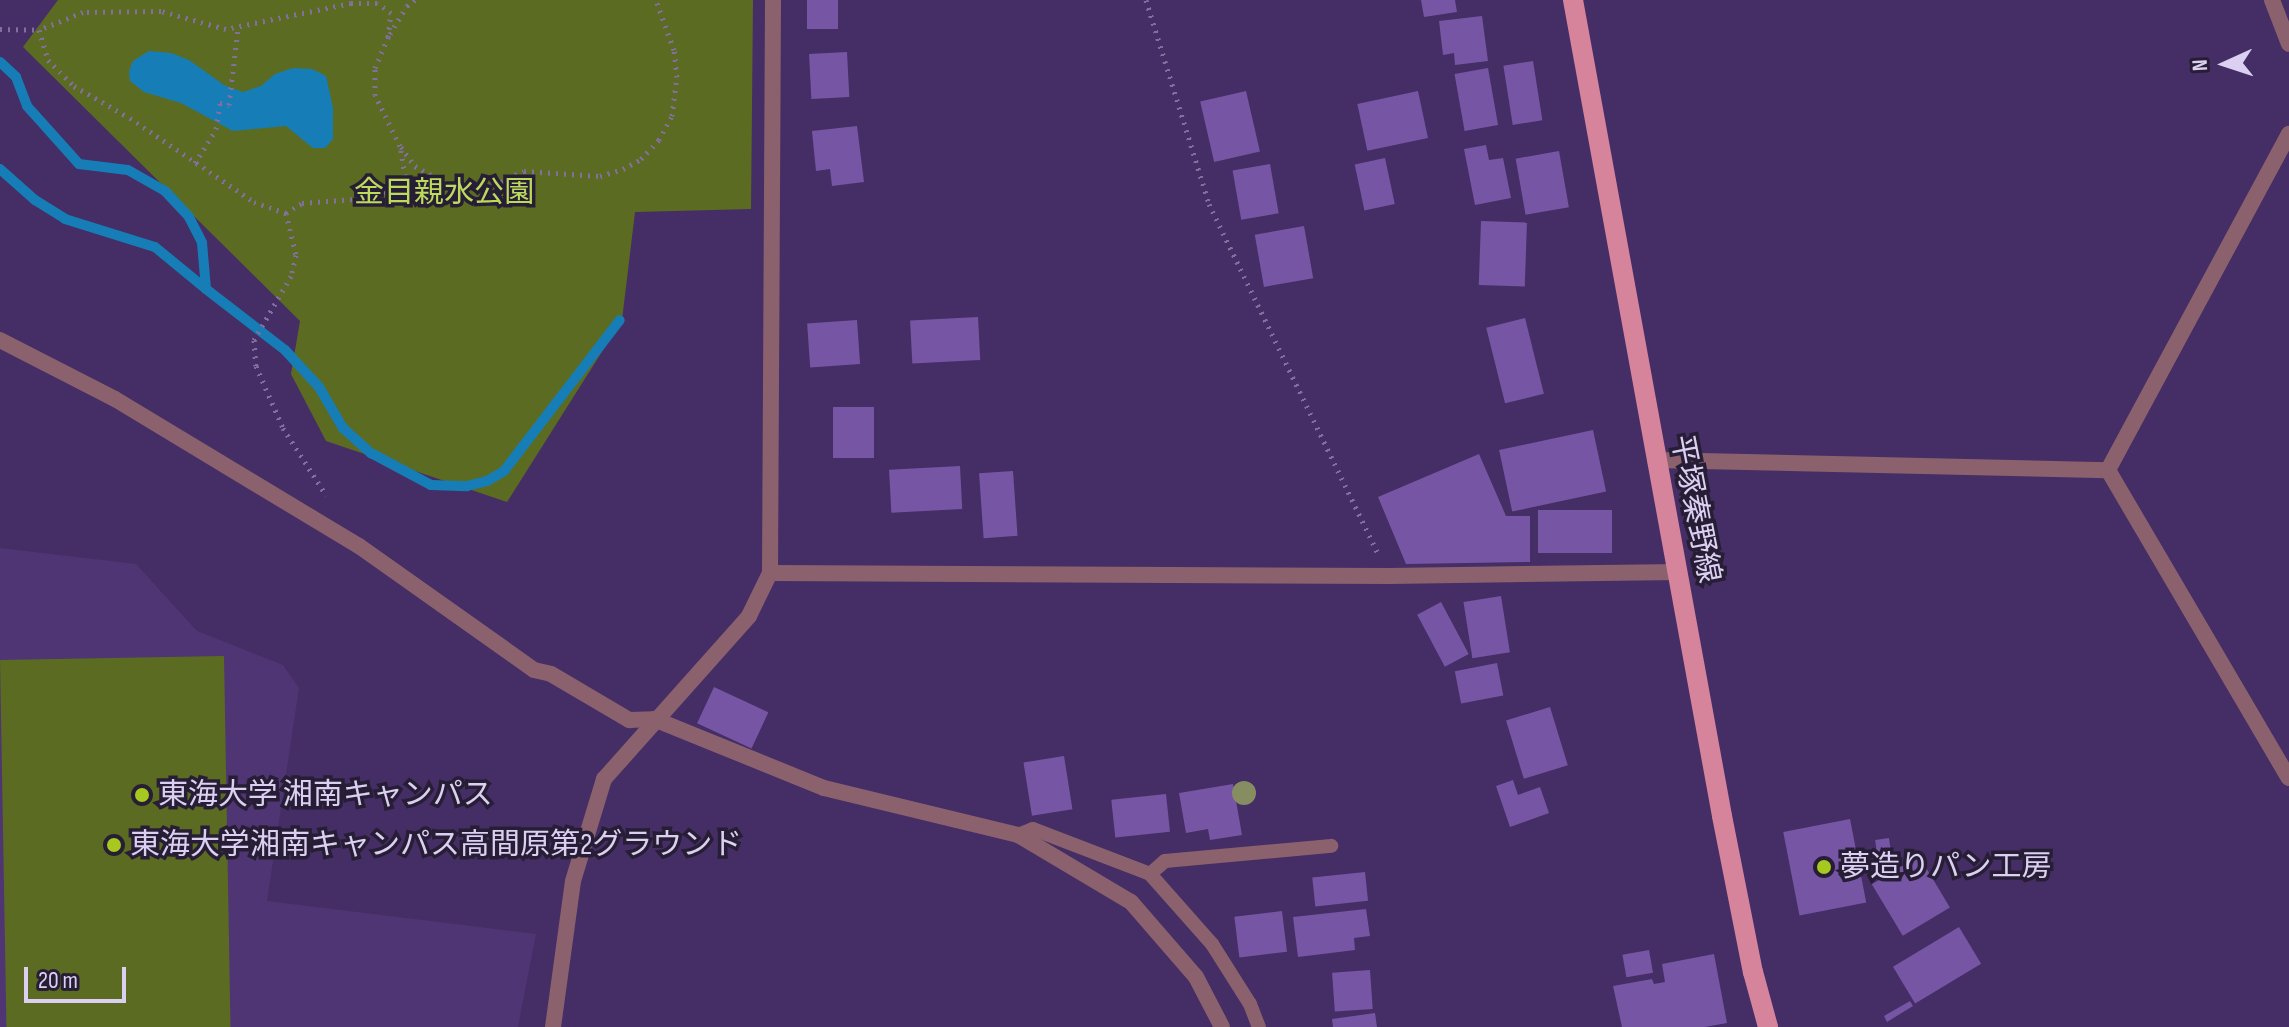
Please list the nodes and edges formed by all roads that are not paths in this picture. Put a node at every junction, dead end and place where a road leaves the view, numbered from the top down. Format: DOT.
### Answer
graph roads {
  1 [pos="773,0"];
  2 [pos="1573,0"];
  3 [pos="2272,0"];
  4 [pos="2289,44"];
  5 [pos="2289,134"];
  6 [pos="0,340"];
  7 [pos="1655,460"];
  8 [pos="2108,470"];
  9 [pos="1678,572"];
  10 [pos="770,573"];
  11 [pos="654,719"];
  12 [pos="2289,778"];
  13 [pos="1018,835"];
  14 [pos="1331,846"];
  15 [pos="1150,874"];
  16 [pos="553,1027"];
  17 [pos="1222,1027"];
  18 [pos="1259,1027"];
  19 [pos="1768,1027"];
  1 -- 10 [label="street"];
  2 -- 7 [label="main road, 平塚秦野線"];
  3 -- 4 [label="street"];
  5 -- 8 [label="street"];
  6 -- 11 [label="street"];
  7 -- 8 [label="street"];
  7 -- 9 [label="main road, 平塚秦野線"];
  8 -- 12 [label="street"];
  9 -- 10 [label="street"];
  9 -- 19 [label="main road, 平塚秦野線"];
  10 -- 11 [label="street"];
  11 -- 13 [label="street"];
  11 -- 16 [label="street"];
  13 -- 15 [label="lane"];
  13 -- 17 [label="street"];
  14 -- 15 [label="lane"];
  15 -- 18 [label="lane"];
}
